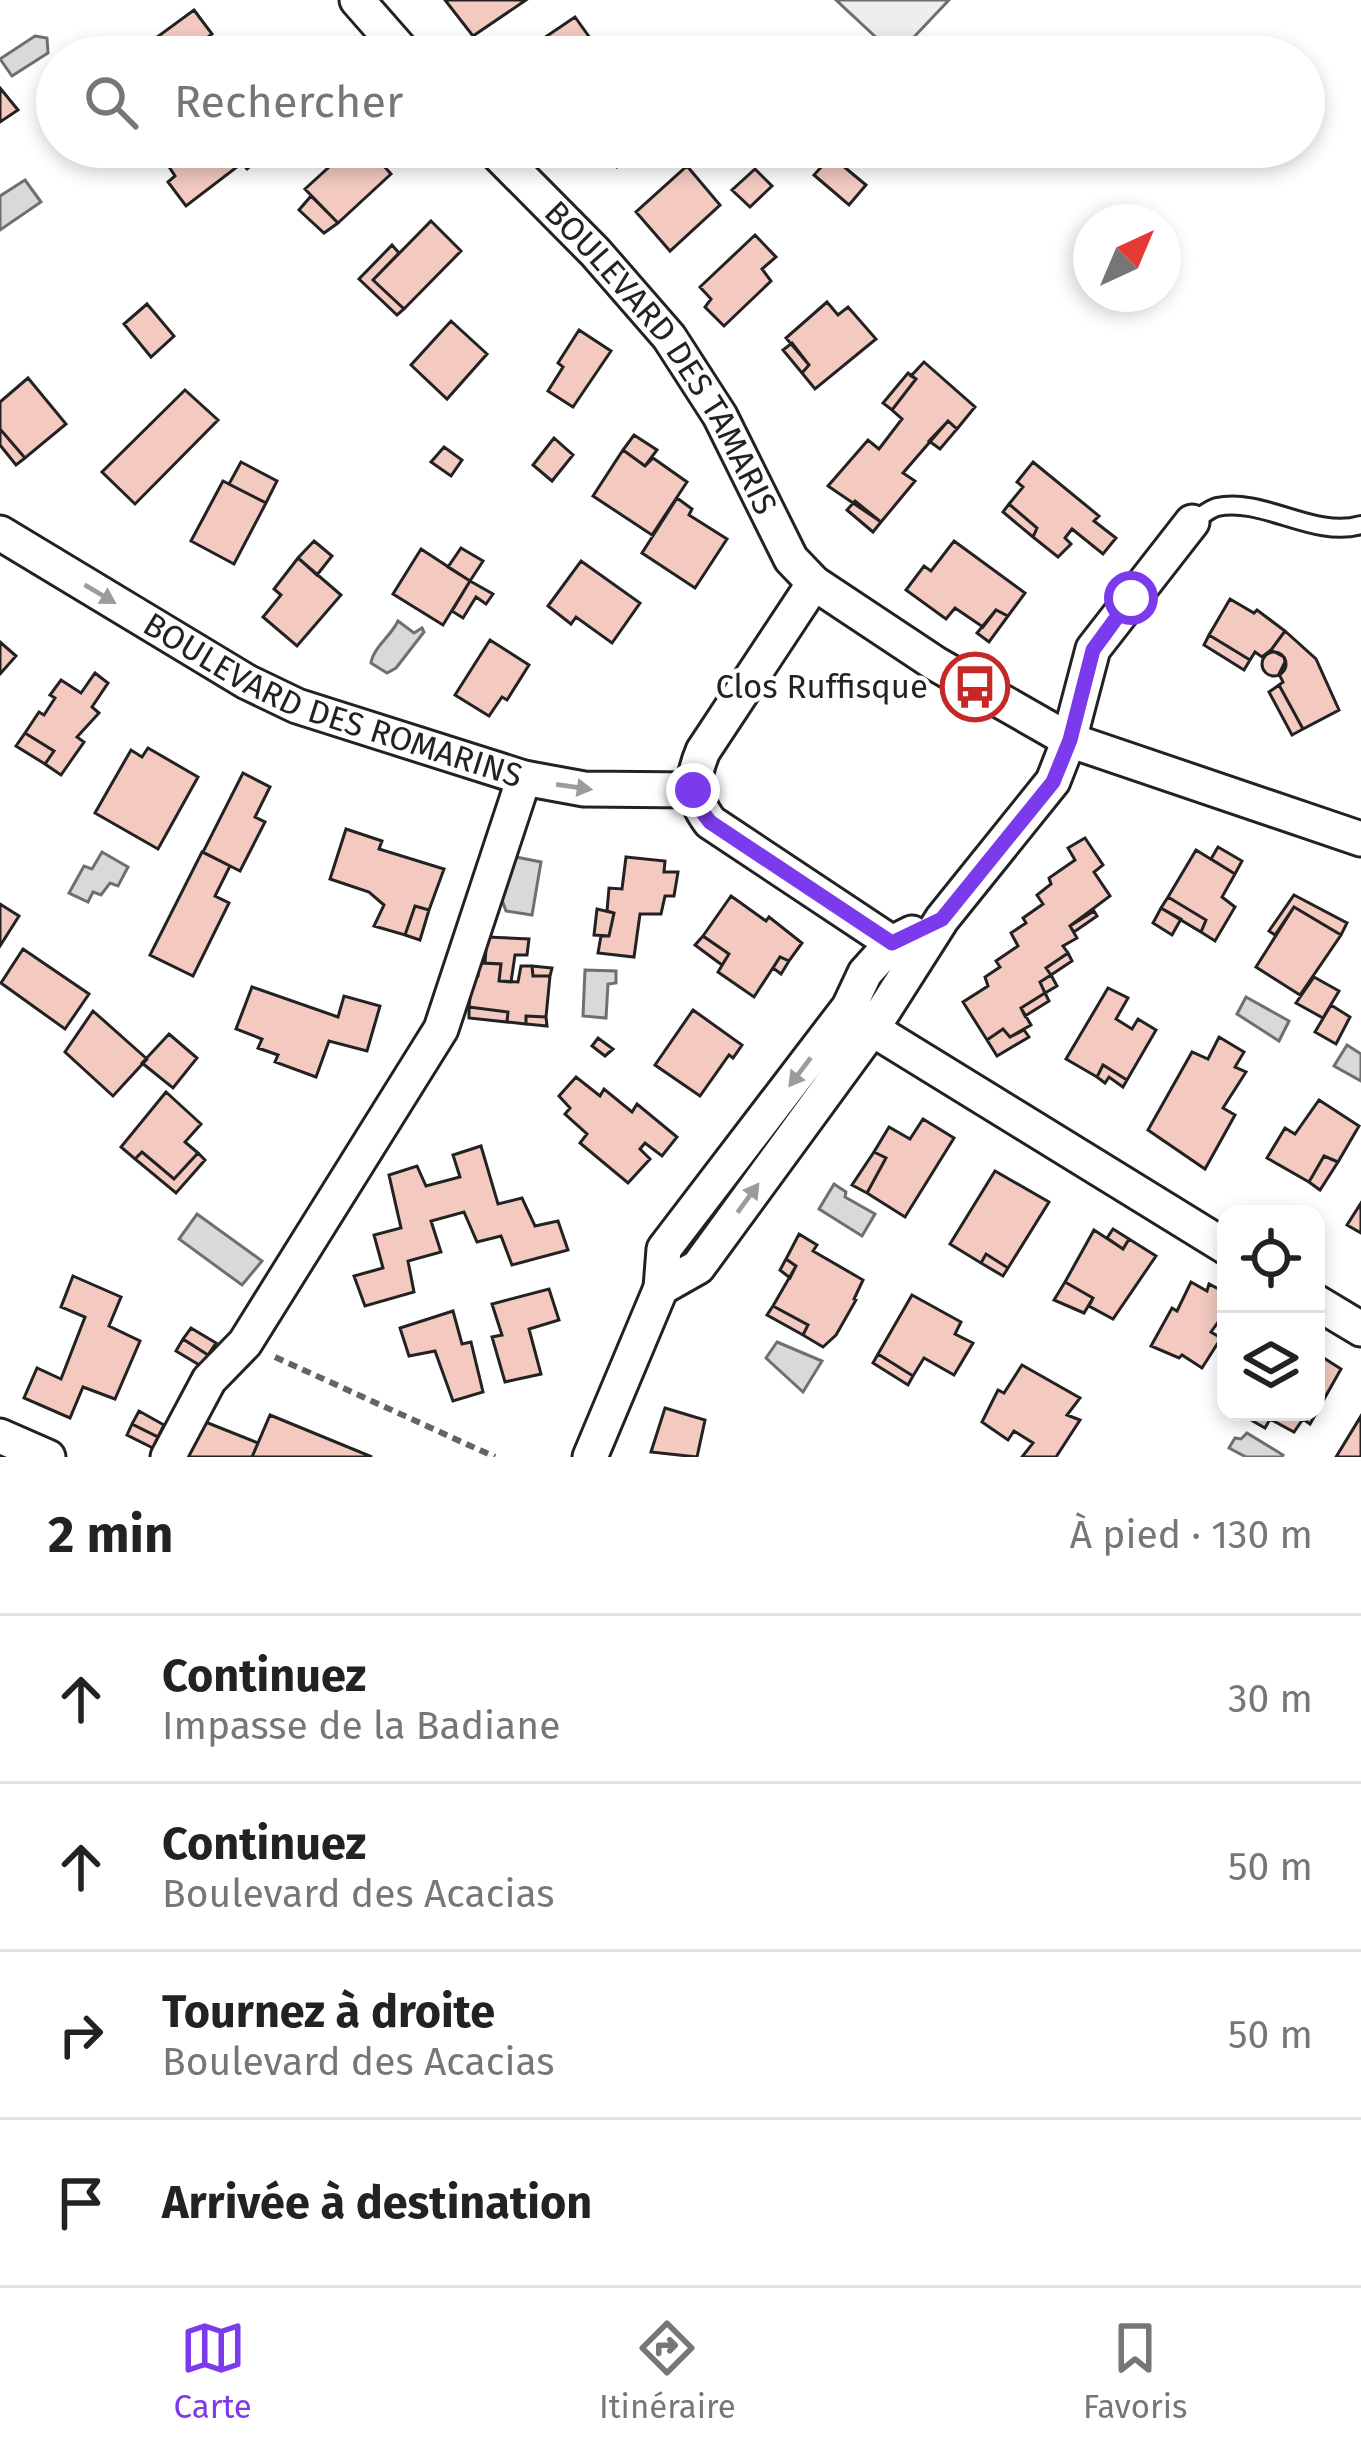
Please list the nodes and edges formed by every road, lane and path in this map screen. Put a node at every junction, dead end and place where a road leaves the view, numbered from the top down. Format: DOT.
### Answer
graph roads {
  1 [pos="356,0"];
  2 [pos="388,36"];
  3 [pos="511,168"];
  4 [pos="1192,522"];
  5 [pos="1361,525"];
  6 [pos="0,533"];
  7 [pos="814,583"];
  8 [pos="1070,740"];
  9 [pos="524,778"];
  10 [pos="693,790"];
  11 [pos="1361,839"];
  12 [pos="942,919"];
  13 [pos="892,943"];
  14 [pos="860,1018"];
  15 [pos="1217,1242"];
  16 [pos="1325,1307"];
  17 [pos="1361,1329"];
  18 [pos="244,1343"];
  19 [pos="0,1436"];
  20 [pos="49,1457"];
  21 [pos="168,1457"];
  22 [pos="494,1457"];
  23 [pos="590,1457"];
  1 -- 2 [label="street"];
  3 -- 7 [label="street, BOULEVARD DES TAMARIS"];
  4 -- 5 [label="lane"];
  4 -- 8 [label="street"];
  6 -- 9 [label="street, BOULEVARD DES ROMARINS, one-way"];
  7 -- 8 [label="street"];
  7 -- 10 [label="street"];
  8 -- 11 [label="street"];
  8 -- 12 [label="street"];
  9 -- 10 [label="street, BOULEVARD DES ROMARINS, one-way"];
  9 -- 18 [label="street"];
  10 -- 13 [label="street"];
  12 -- 13 [label="street"];
  12 -- 14 [label="street"];
  13 -- 14 [label="street"];
  14 -- 15 [label="street"];
  14 -- 23 [label="street"];
  16 -- 17 [label="street"];
  18 -- 21 [label="street"];
  18 -- 22 [label="path"];
  19 -- 20 [label="street"];
}
